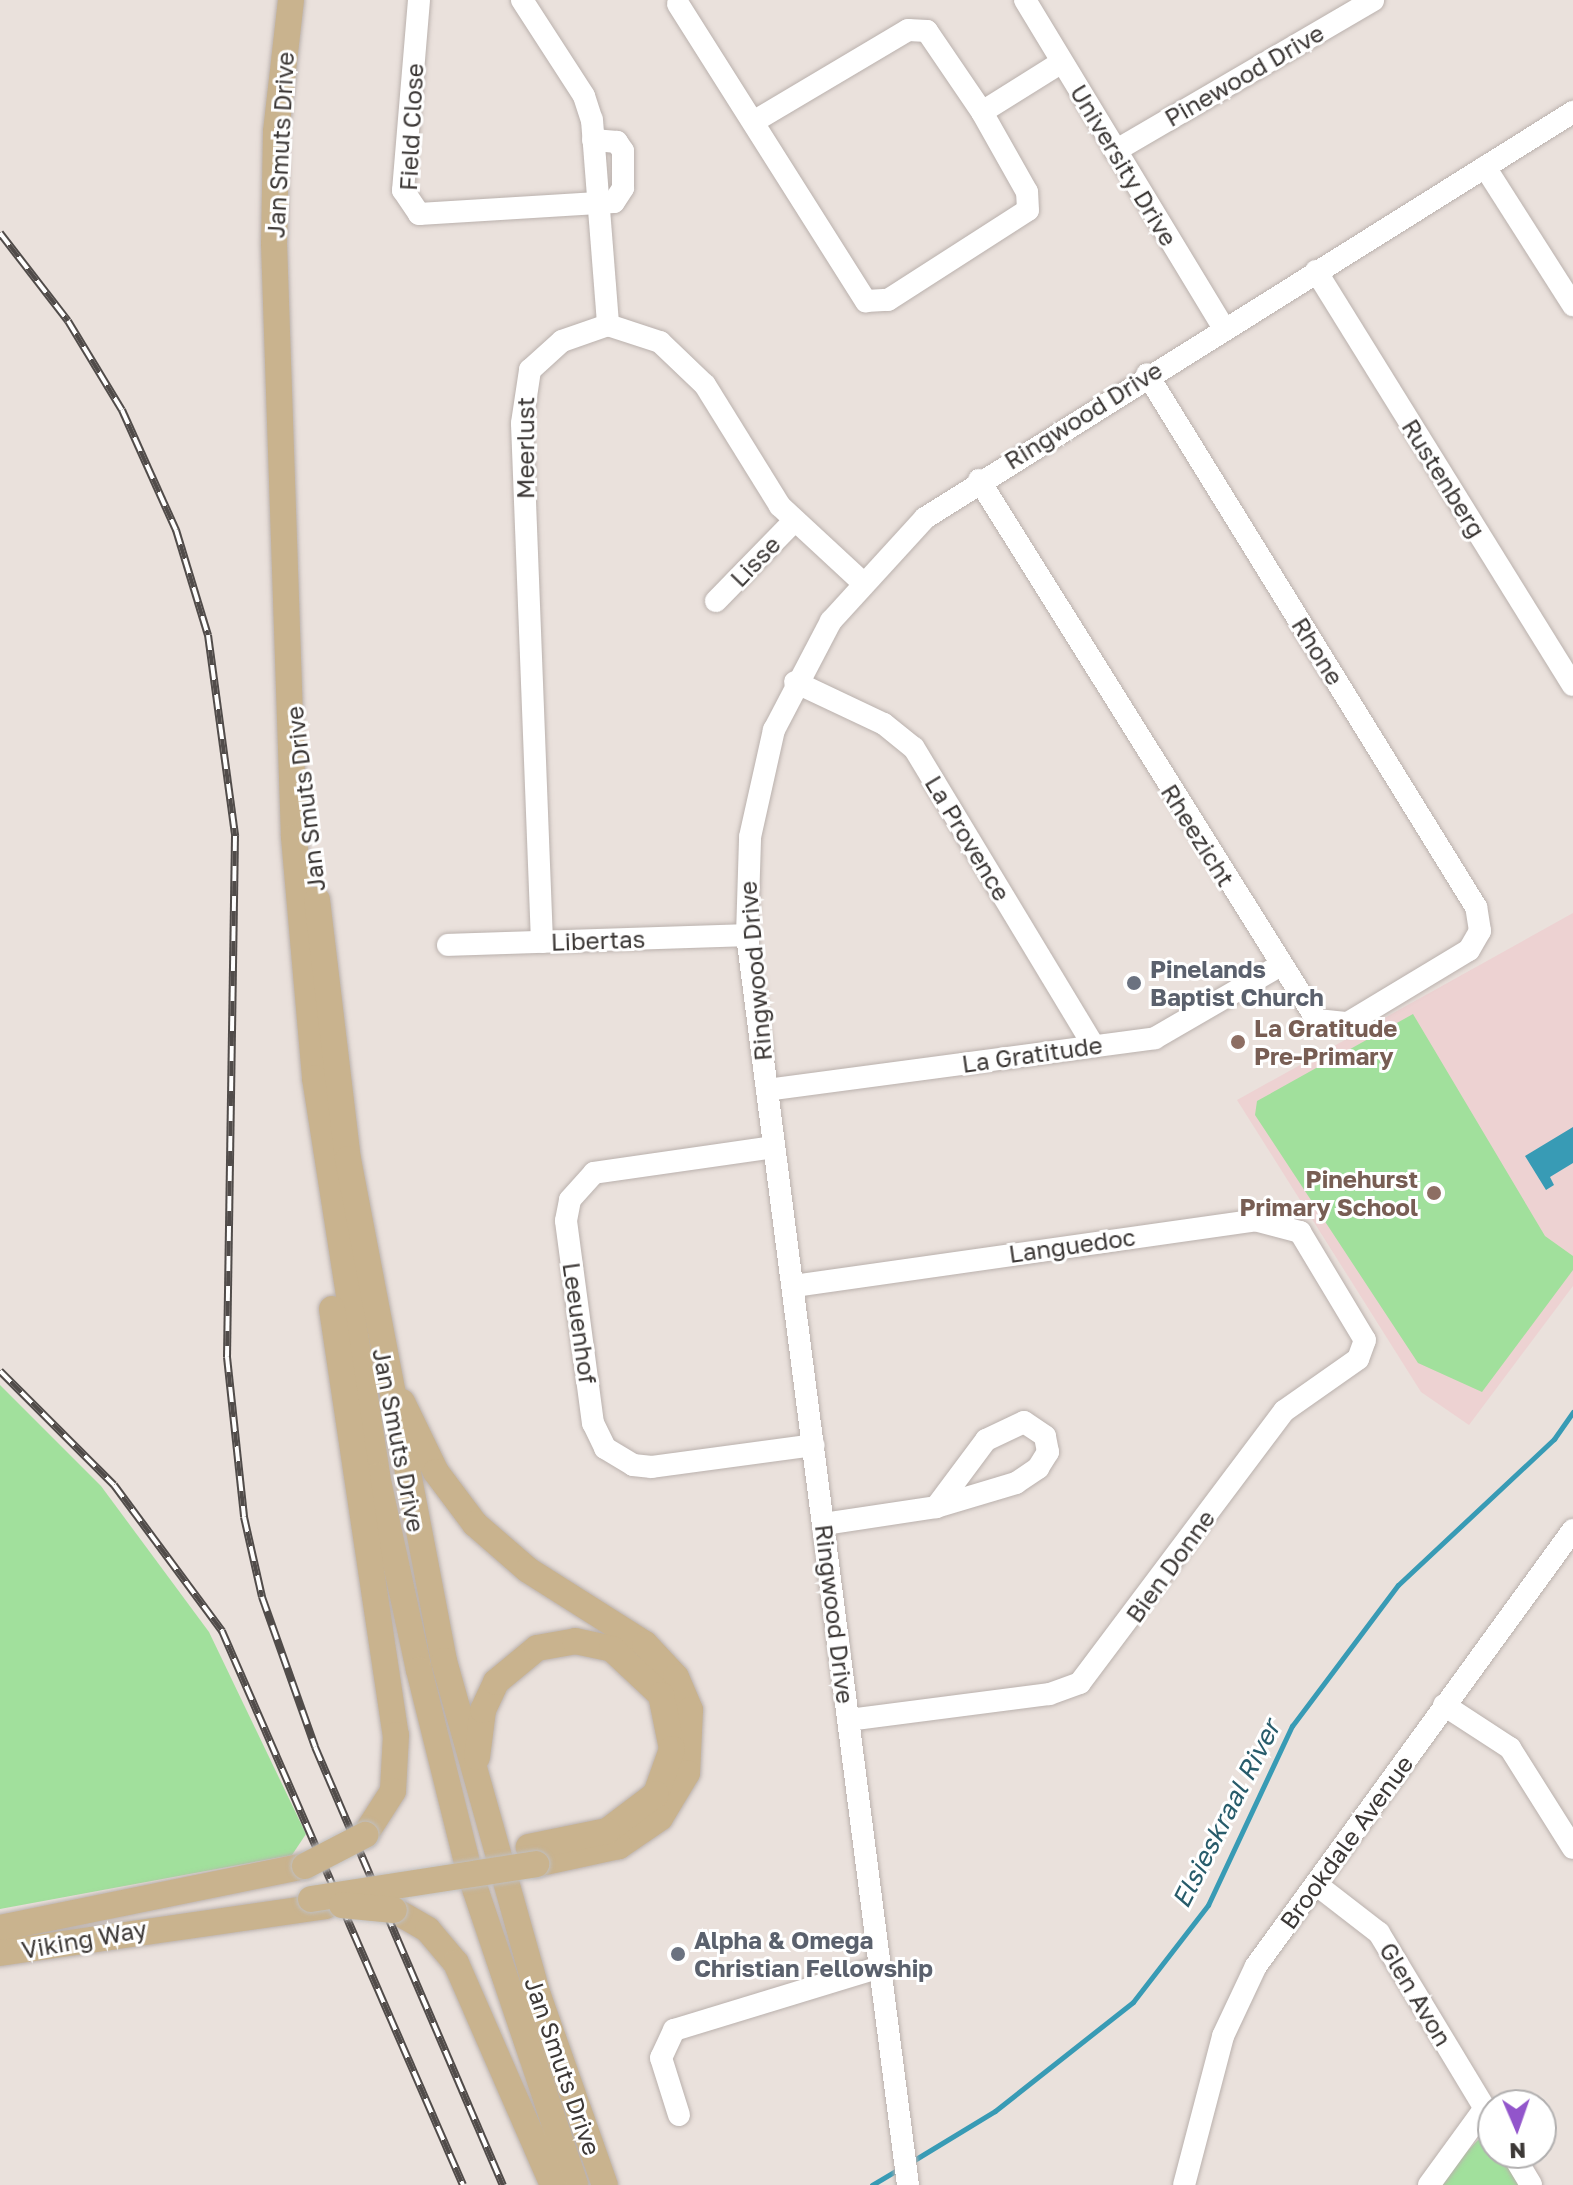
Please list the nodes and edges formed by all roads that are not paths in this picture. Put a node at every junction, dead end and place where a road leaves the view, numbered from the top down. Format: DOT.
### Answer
graph roads {
  1 [pos="291,0"];
  2 [pos="419,0"];
  3 [pos="522,0"];
  4 [pos="1025,0"];
  5 [pos="1373,0"];
  6 [pos="674,1"];
  7 [pos="1062,62"];
  8 [pos="982,112"];
  9 [pos="1573,112"];
  10 [pos="755,121"];
  11 [pos="1115,151"];
  12 [pos="1485,167"];
  13 [pos="598,204"];
  14 [pos="1316,271"];
  15 [pos="1573,305"];
  16 [pos="608,325"];
  17 [pos="1224,329"];
  18 [pos="1147,374"];
  19 [pos="979,480"];
  20 [pos="794,521"];
  21 [pos="861,581"];
  22 [pos="716,601"];
  23 [pos="289,674"];
  24 [pos="1571,677"];
  25 [pos="795,682"];
  26 [pos="1480,931"];
  27 [pos="747,935"];
  28 [pos="542,942"];
  29 [pos="448,945"];
  30 [pos="1279,966"];
  31 [pos="1094,1046"];
  32 [pos="767,1090"];
  33 [pos="774,1147"];
  34 [pos="327,1168"];
  35 [pos="1327,1274"];
  36 [pos="794,1286"];
  37 [pos="380,1343"];
  38 [pos="814,1445"];
  39 [pos="936,1507"];
  40 [pos="824,1524"];
  41 [pos="1573,1530"];
  42 [pos="1444,1705"];
  43 [pos="849,1720"];
  44 [pos="488,1825"];
  45 [pos="1573,1848"];
  46 [pos="533,1855"];
  47 [pos="1317,1885"];
  48 [pos="314,1888"];
  49 [pos="0,1928"];
  50 [pos="0,1953"];
  51 [pos="880,1967"];
  52 [pos="1477,2095"];
  53 [pos="679,2115"];
  54 [pos="1477,2129"];
  55 [pos="553,2185"];
  56 [pos="575,2185"];
  57 [pos="605,2185"];
  58 [pos="908,2185"];
  59 [pos="1184,2185"];
  60 [pos="1429,2185"];
  1 -- 23 [label="main road, Jan Smuts Drive"];
  2 -- 13 [label="street, Field Close"];
  3 -- 13 [label="street"];
  4 -- 7 [label="street, University Drive"];
  5 -- 11 [label="street, Pinewood Drive"];
  6 -- 10 [label="street"];
  7 -- 8 [label="street"];
  7 -- 11 [label="street, University Drive"];
  8 -- 10 [label="street"];
  8 -- 10 [label="street"];
  9 -- 12 [label="street, Ringwood Drive"];
  11 -- 17 [label="street, University Drive"];
  12 -- 14 [label="street, Ringwood Drive"];
  12 -- 15 [label="street"];
  13 -- 16 [label="street"];
  14 -- 17 [label="street, Ringwood Drive"];
  14 -- 24 [label="street, Rustenberg"];
  16 -- 20 [label="street"];
  16 -- 28 [label="street, Meerlust"];
  17 -- 18 [label="street, Ringwood Drive"];
  18 -- 19 [label="street, Ringwood Drive"];
  18 -- 26 [label="street, Rhone"];
  19 -- 21 [label="street, Ringwood Drive"];
  19 -- 30 [label="street, Rheezicht"];
  20 -- 21 [label="street"];
  20 -- 22 [label="street, Lisse"];
  21 -- 25 [label="street, Ringwood Drive"];
  23 -- 34 [label="main road, Jan Smuts Drive"];
  23 -- 37 [label="main road, Jan Smuts Drive"];
  25 -- 27 [label="street, Ringwood Drive"];
  25 -- 31 [label="street, La Provence"];
  26 -- 30 [label="street, Rheezicht"];
  27 -- 28 [label="street, Libertas"];
  27 -- 32 [label="street, Ringwood Drive"];
  28 -- 29 [label="street, Libertas"];
  30 -- 31 [label="street, La Gratitude"];
  31 -- 32 [label="street, La Gratitude"];
  32 -- 33 [label="street, Ringwood Drive"];
  33 -- 36 [label="street, Ringwood Drive"];
  33 -- 38 [label="street, Leeuenhof"];
  34 -- 48 [label="main road, bridge"];
  34 -- 56 [label="main road, Jan Smuts Drive"];
  35 -- 36 [label="street, Languedoc"];
  35 -- 43 [label="street, Bien Donne"];
  36 -- 38 [label="street, Ringwood Drive"];
  37 -- 44 [label="main road, Jan Smuts Drive"];
  37 -- 46 [label="main road"];
  38 -- 40 [label="street, Ringwood Drive"];
  39 -- 39 [label="street"];
  39 -- 40 [label="street"];
  40 -- 43 [label="street, Ringwood Drive"];
  41 -- 42 [label="street, Brookdale Avenue"];
  42 -- 45 [label="street"];
  42 -- 47 [label="street, Brookdale Avenue"];
  43 -- 51 [label="street, Ringwood Drive"];
  44 -- 46 [label="main road"];
  44 -- 57 [label="main road, Jan Smuts Drive"];
  46 -- 48 [label="main road"];
  47 -- 52 [label="street, Glen Avon"];
  47 -- 59 [label="street, Brookdale Avenue"];
  48 -- 49 [label="main road, Viking Way"];
  48 -- 50 [label="main road, Viking Way"];
  48 -- 55 [label="main road, bridge"];
  51 -- 53 [label="street"];
  51 -- 58 [label="street, Ringwood Drive"];
  54 -- 60 [label="street"];
}
